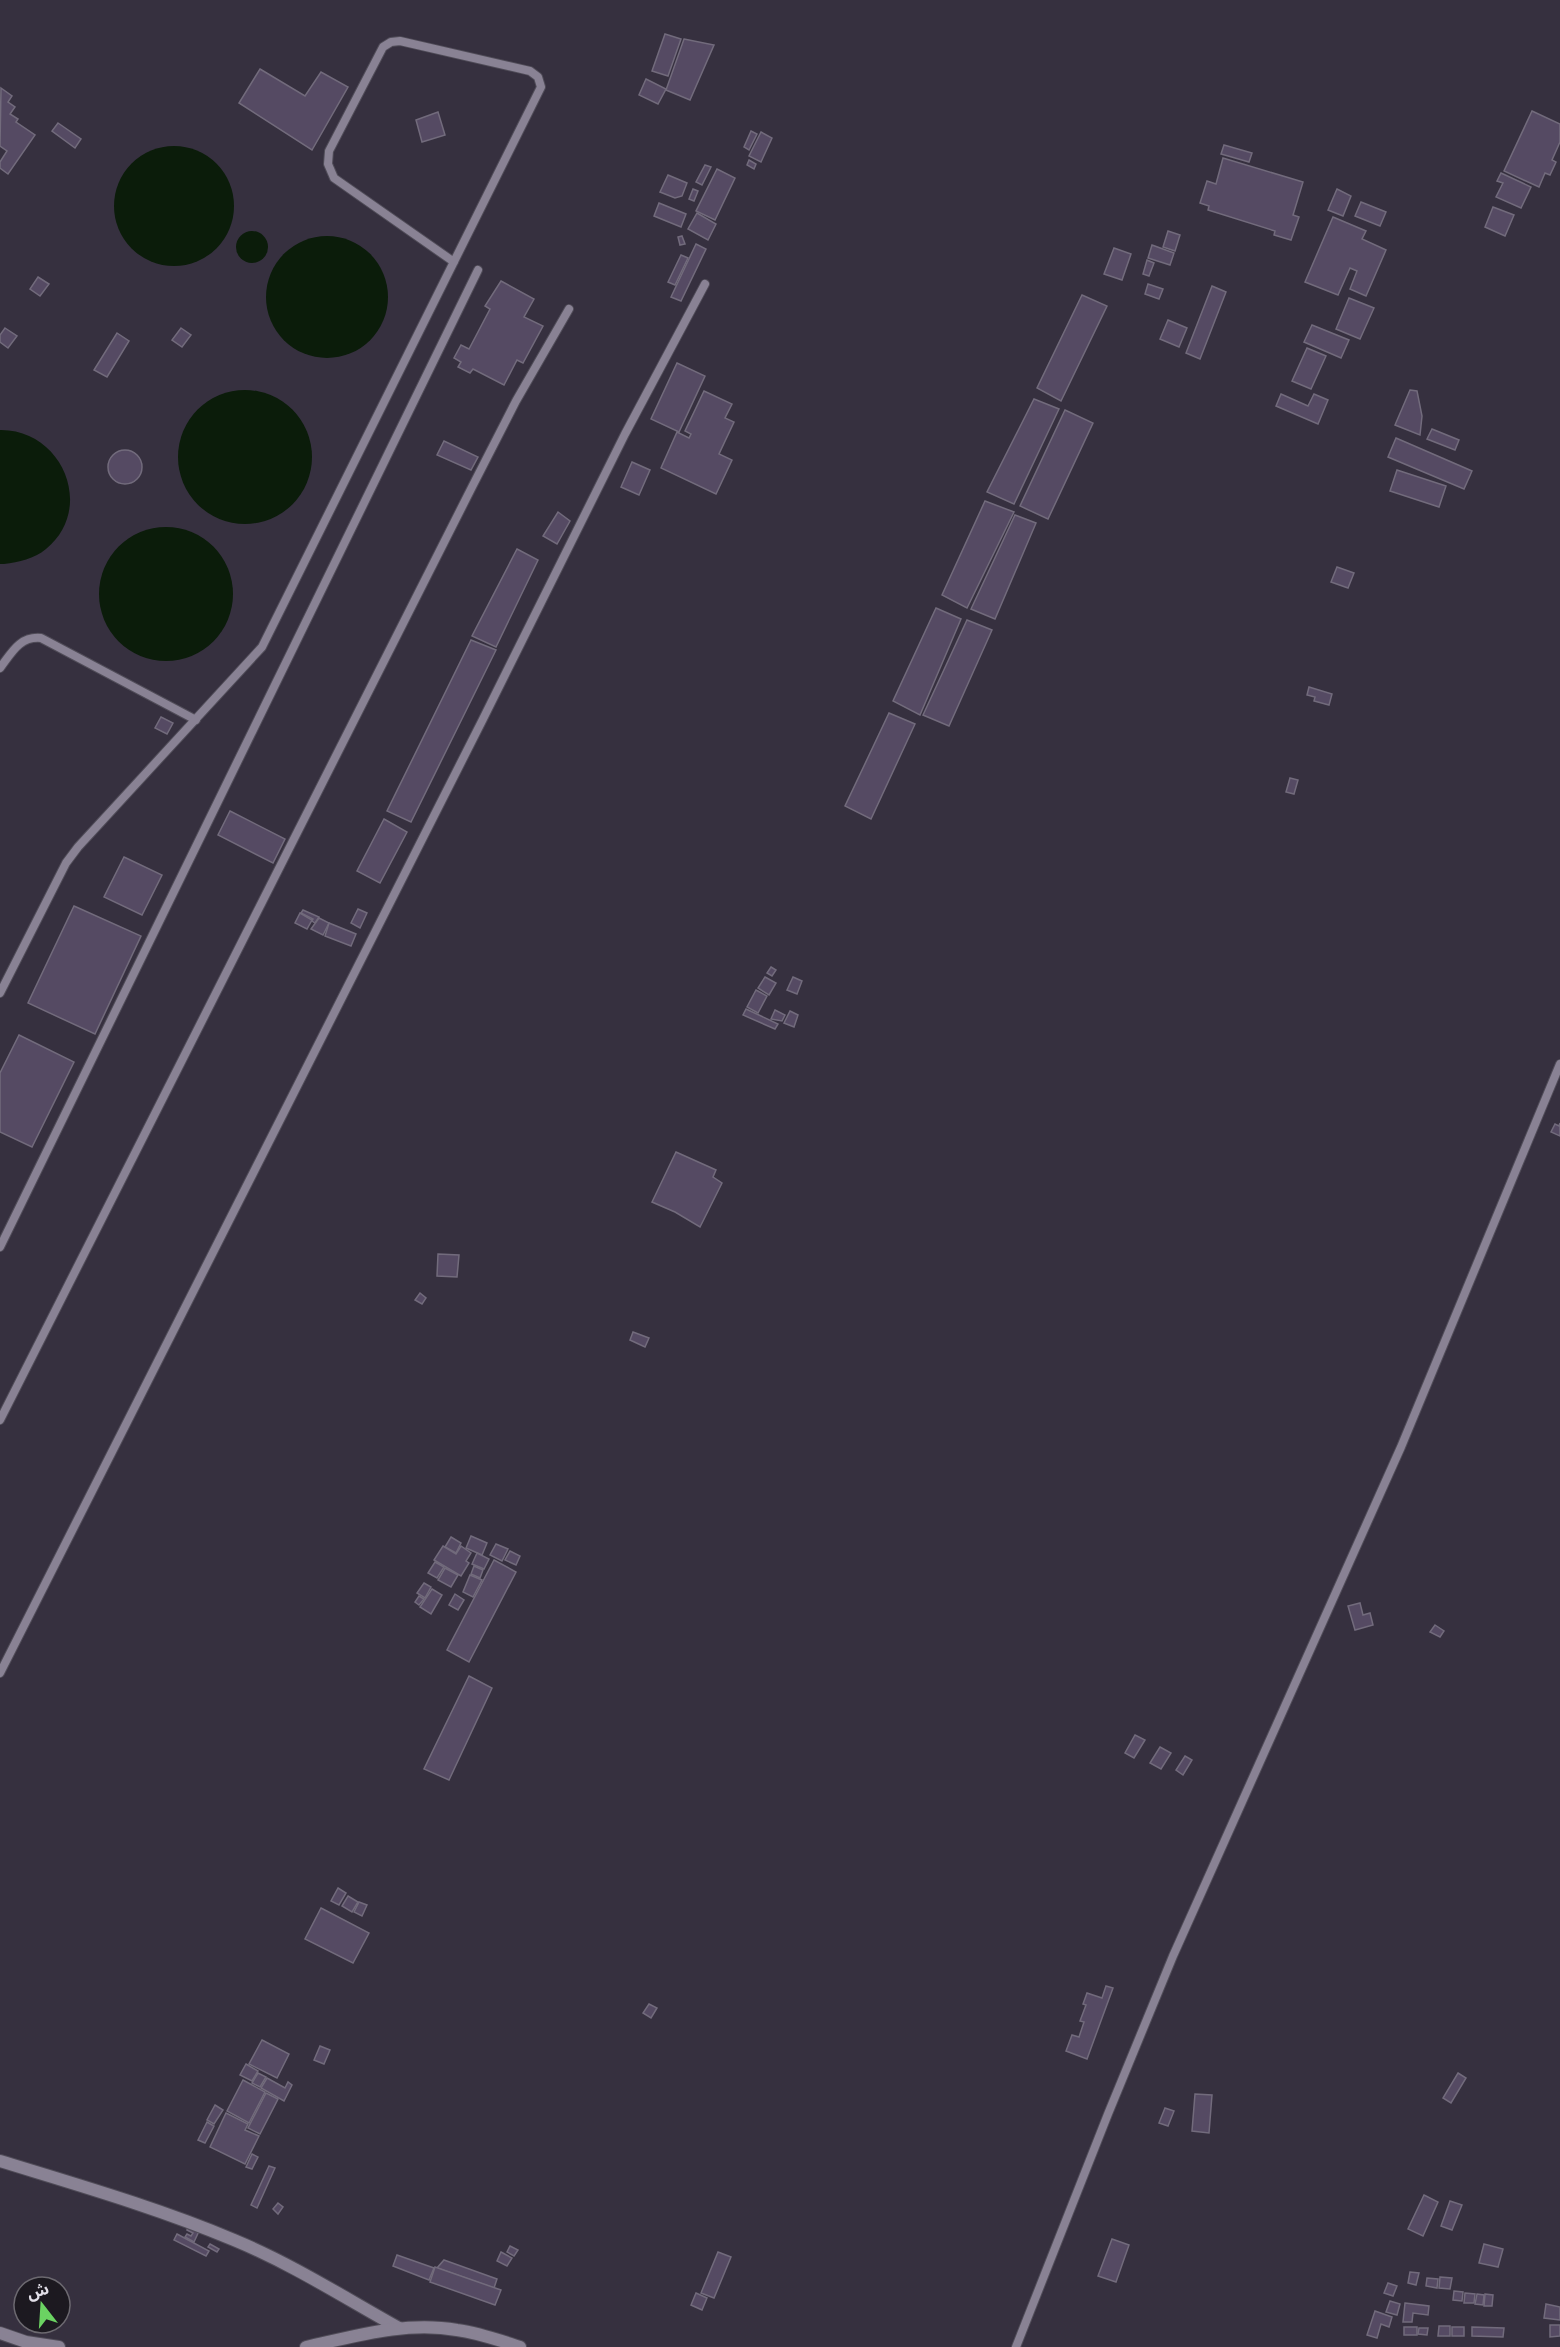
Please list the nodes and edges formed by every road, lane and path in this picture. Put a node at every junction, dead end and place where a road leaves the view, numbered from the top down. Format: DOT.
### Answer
graph roads {
  1 [pos="454,262"];
  2 [pos="478,270"];
  3 [pos="705,284"];
  4 [pos="569,309"];
  5 [pos="0,668"];
  6 [pos="196,720"];
  7 [pos="0,993"];
  8 [pos="1560,1064"];
  9 [pos="0,1247"];
  10 [pos="0,1420"];
  11 [pos="0,1673"];
  12 [pos="0,2161"];
  13 [pos="399,2328"];
  14 [pos="0,2333"];
  15 [pos="59,2347"];
  16 [pos="306,2347"];
  17 [pos="520,2347"];
  18 [pos="1016,2347"];
  1 -- 1 [label="lane"];
  1 -- 6 [label="lane"];
  2 -- 9 [label="lane"];
  3 -- 11 [label="lane"];
  4 -- 10 [label="lane"];
  5 -- 6 [label="lane"];
  6 -- 7 [label="lane"];
  8 -- 18 [label="lane"];
  12 -- 13 [label="street"];
  13 -- 16 [label="street"];
  13 -- 17 [label="street"];
  14 -- 15 [label="street"];
}
